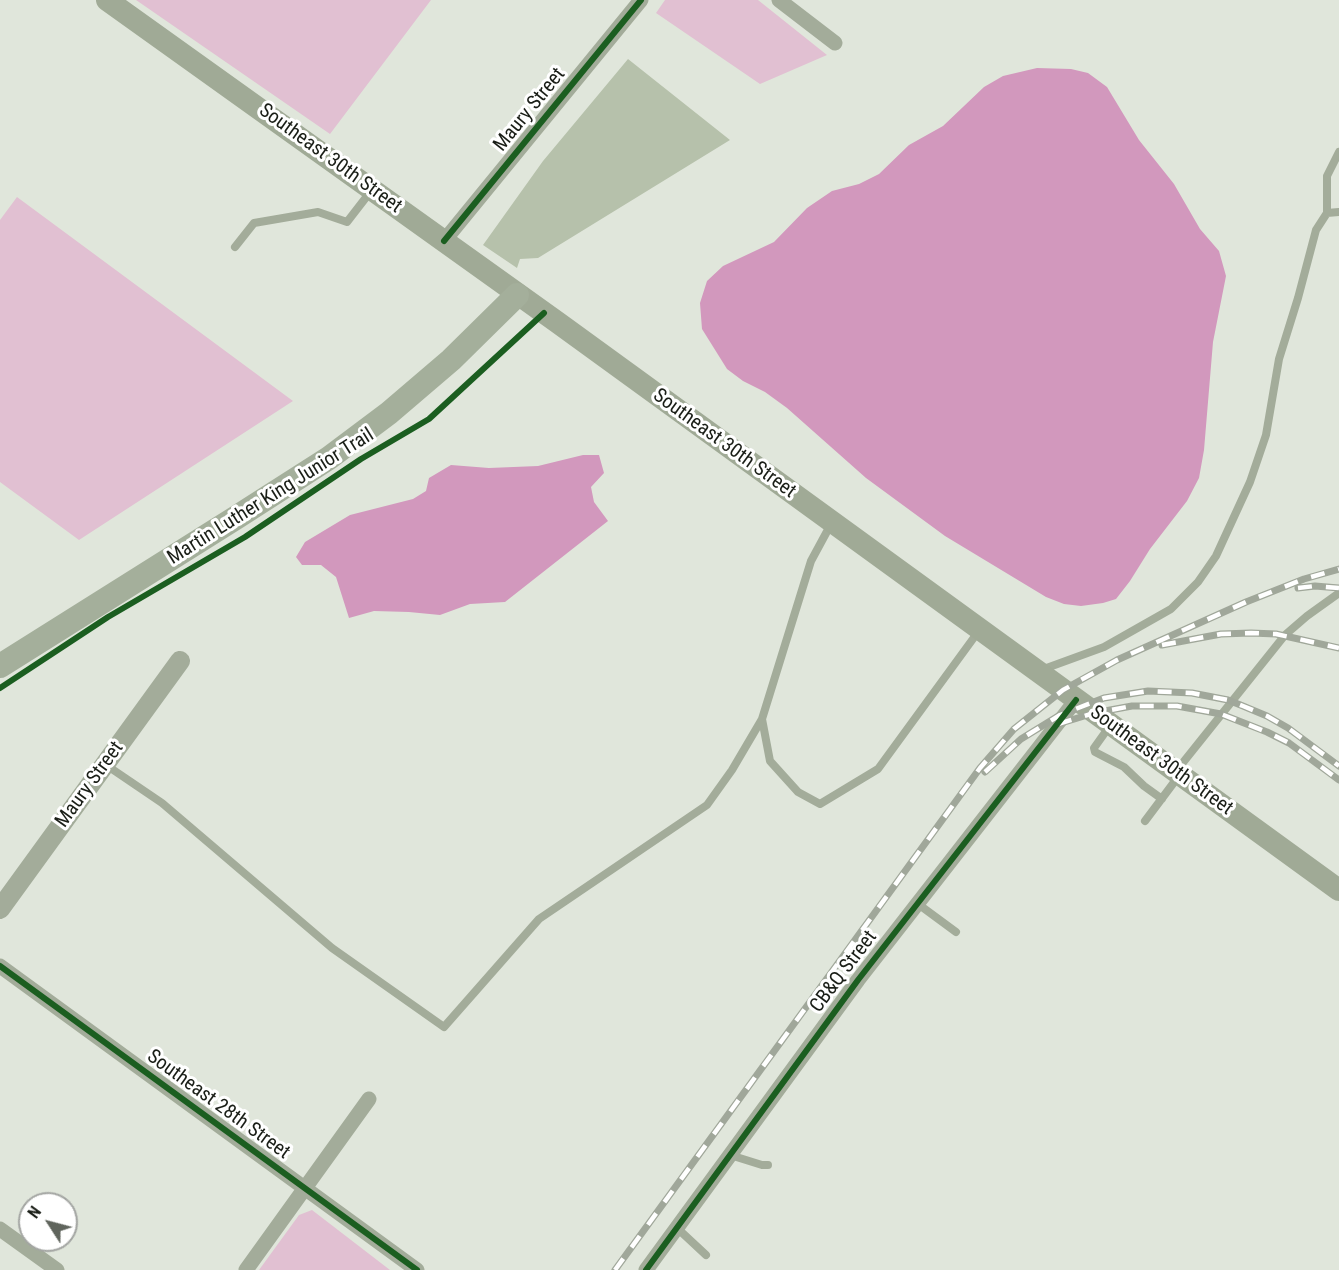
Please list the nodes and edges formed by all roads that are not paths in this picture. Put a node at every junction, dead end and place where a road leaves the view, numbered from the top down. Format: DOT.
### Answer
graph roads {
  1 [pos="107,0"];
  2 [pos="641,0"];
  3 [pos="779,0"];
  4 [pos="835,43"];
  5 [pos="1339,152"];
  6 [pos="372,189"];
  7 [pos="1339,212"];
  8 [pos="1328,213"];
  9 [pos="444,241"];
  10 [pos="236,248"];
  11 [pos="517,295"];
  12 [pos="832,522"];
  13 [pos="1339,592"];
  14 [pos="979,630"];
  15 [pos="180,661"];
  16 [pos="0,666"];
  17 [pos="1037,671"];
  18 [pos="1076,700"];
  19 [pos="762,719"];
  20 [pos="1111,725"];
  21 [pos="105,764"];
  22 [pos="1178,773"];
  23 [pos="1162,799"];
  24 [pos="1145,821"];
  25 [pos="1339,890"];
  26 [pos="918,903"];
  27 [pos="0,909"];
  28 [pos="956,932"];
  29 [pos="0,966"];
  30 [pos="369,1099"];
  31 [pos="730,1155"];
  32 [pos="768,1165"];
  33 [pos="305,1189"];
  34 [pos="677,1228"];
  35 [pos="0,1229"];
  36 [pos="706,1255"];
  37 [pos="57,1270"];
  38 [pos="246,1270"];
  39 [pos="417,1270"];
  40 [pos="646,1270"];
  1 -- 6 [label="main road, Southeast 30th Street"];
  2 -- 9 [label="street, Maury Street"];
  3 -- 4 [label="street"];
  5 -- 8 [label="lane"];
  6 -- 9 [label="main road, Southeast 30th Street"];
  6 -- 10 [label="lane"];
  7 -- 8 [label="lane"];
  8 -- 17 [label="lane"];
  9 -- 11 [label="main road, Southeast 30th Street"];
  11 -- 12 [label="main road, Southeast 30th Street"];
  11 -- 16 [label="main road"];
  12 -- 14 [label="main road, Southeast 30th Street"];
  12 -- 19 [label="lane"];
  13 -- 22 [label="lane"];
  14 -- 17 [label="main road, Southeast 30th Street"];
  14 -- 19 [label="lane"];
  15 -- 21 [label="street, Maury Street"];
  17 -- 18 [label="main road, Southeast 30th Street"];
  18 -- 20 [label="main road, Southeast 30th Street"];
  18 -- 26 [label="street, CB&Q Street"];
  19 -- 21 [label="lane"];
  20 -- 22 [label="main road, Southeast 30th Street"];
  20 -- 23 [label="lane"];
  21 -- 27 [label="street, Maury Street"];
  22 -- 23 [label="lane"];
  22 -- 25 [label="main road, Southeast 30th Street"];
  23 -- 24 [label="lane"];
  26 -- 28 [label="lane"];
  26 -- 31 [label="street, CB&Q Street"];
  29 -- 33 [label="street, Southeast 28th Street"];
  30 -- 33 [label="street"];
  31 -- 32 [label="lane"];
  31 -- 34 [label="street, CB&Q Street"];
  33 -- 38 [label="street"];
  33 -- 39 [label="street, Southeast 28th Street"];
  34 -- 36 [label="lane"];
  34 -- 40 [label="street, CB&Q Street"];
  35 -- 37 [label="street"];
}
